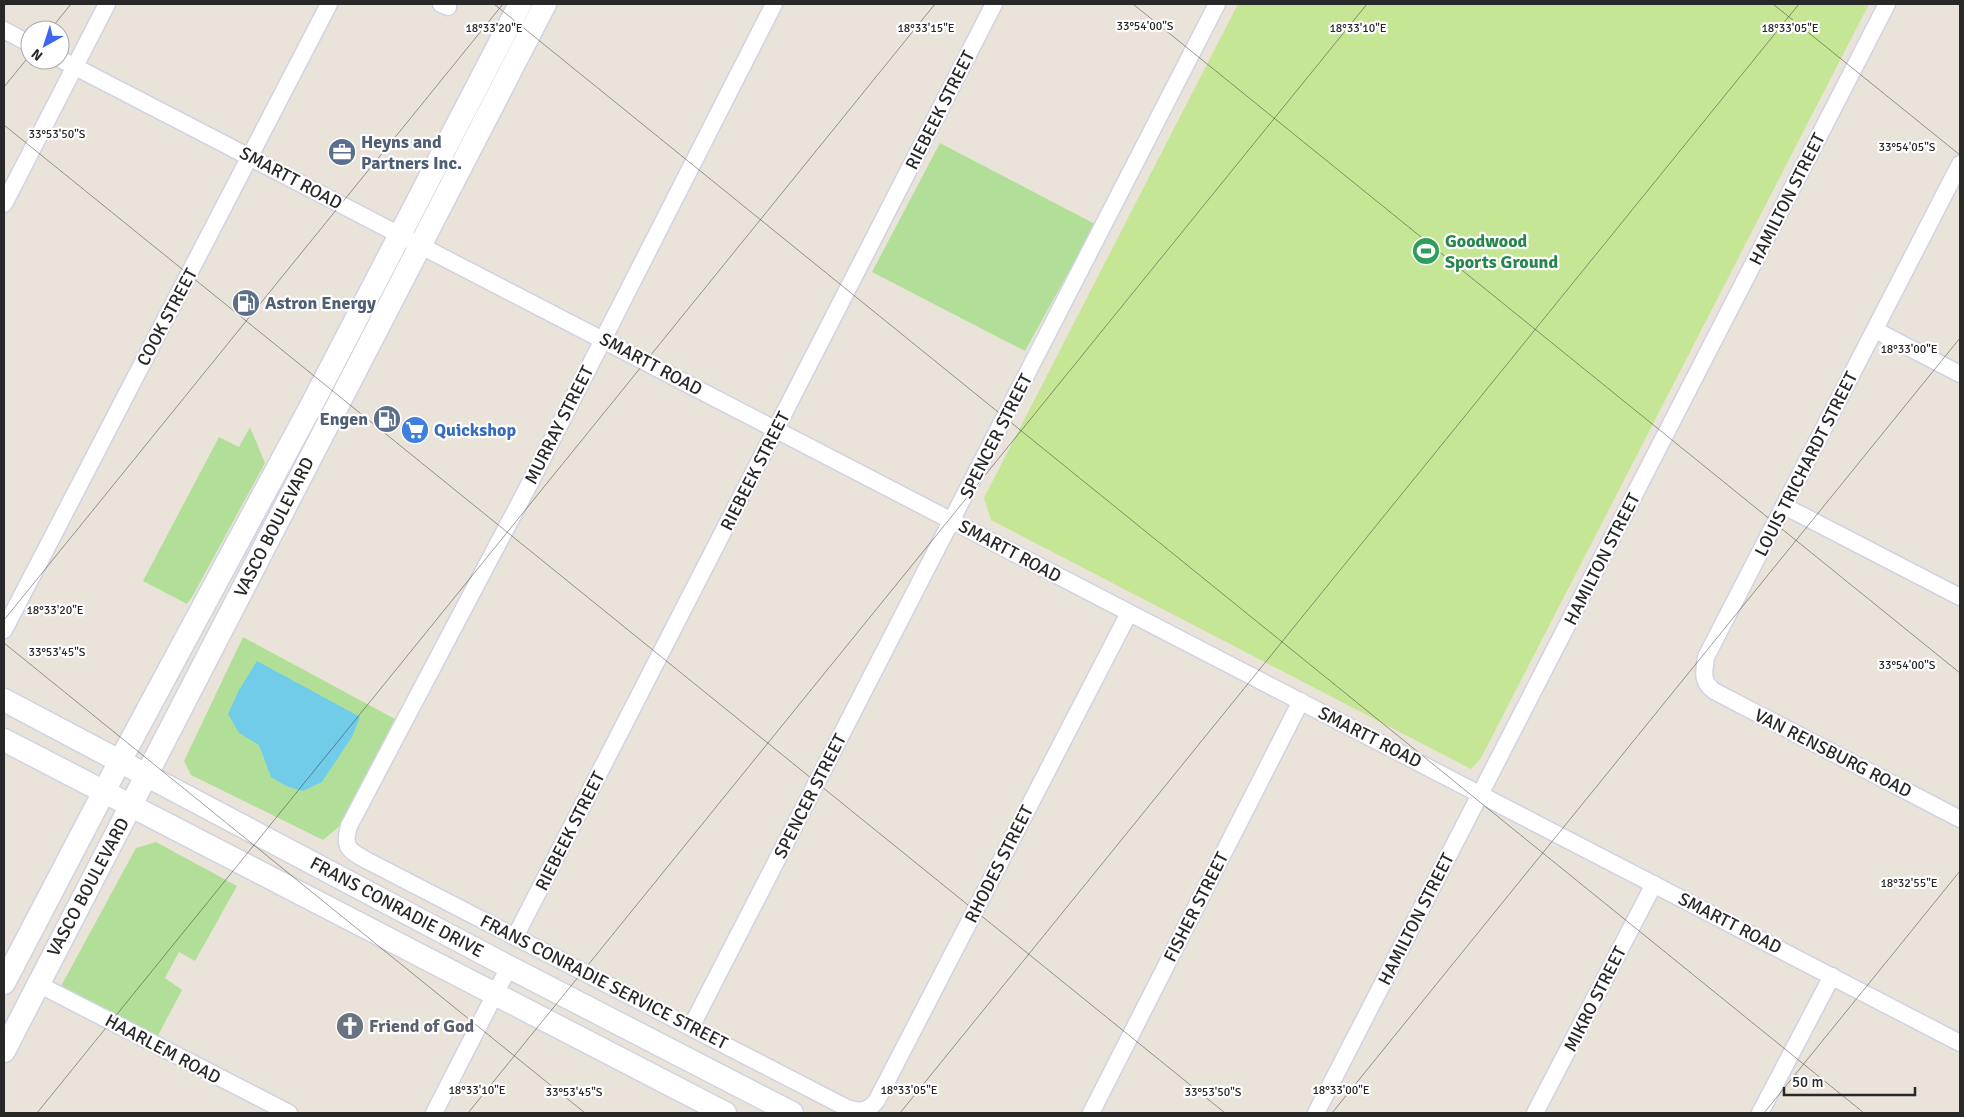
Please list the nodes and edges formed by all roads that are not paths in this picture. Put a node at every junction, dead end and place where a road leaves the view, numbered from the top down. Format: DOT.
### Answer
graph roads {
  1 [pos="107,4"];
  2 [pos="329,4"];
  3 [pos="520,4"];
  4 [pos="545,4"];
  5 [pos="774,4"];
  6 [pos="994,4"];
  7 [pos="1216,4"];
  8 [pos="1887,4"];
  9 [pos="4,30"];
  10 [pos="20,39"];
  11 [pos="70,64"];
  12 [pos="75,67"];
  13 [pos="250,157"];
  14 [pos="1960,164"];
  15 [pos="4,204"];
  16 [pos="410,241"];
  17 [pos="1875,330"];
  18 [pos="602,338"];
  19 [pos="1960,374"];
  20 [pos="776,430"];
  21 [pos="1784,506"];
  22 [pos="952,521"];
  23 [pos="1960,597"];
  24 [pos="1129,613"];
  25 [pos="4,630"];
  26 [pos="1707,686"];
  27 [pos="4,700"];
  28 [pos="1301,701"];
  29 [pos="4,740"];
  30 [pos="120,761"];
  31 [pos="147,776"];
  32 [pos="105,791"];
  33 [pos="1480,794"];
  34 [pos="131,805"];
  35 [pos="1960,819"];
  36 [pos="347,846"];
  37 [pos="1654,884"];
  38 [pos="515,937"];
  39 [pos="509,967"];
  40 [pos="1832,976"];
  41 [pos="4,983"];
  42 [pos="38,984"];
  43 [pos="496,994"];
  44 [pos="691,1026"];
  45 [pos="1960,1043"];
  46 [pos="4,1051"];
  47 [pos="864,1111"];
  48 [pos="289,1113"];
  49 [pos="434,1113"];
  50 [pos="725,1113"];
  51 [pos="792,1113"];
  52 [pos="1091,1113"];
  53 [pos="1316,1113"];
  54 [pos="1535,1113"];
  55 [pos="1760,1113"];
  1 -- 12 [label="street"];
  2 -- 13 [label="street, COOK STREET"];
  3 -- 16 [label="main road, VASCO BOULEVARD"];
  4 -- 16 [label="main road, VASCO BOULEVARD"];
  5 -- 18 [label="street, MURRAY STREET"];
  6 -- 20 [label="street, RIEBEEK STREET"];
  7 -- 22 [label="street, SPENCER STREET"];
  8 -- 33 [label="street, HAMILTON STREET"];
  9 -- 10 [label="street"];
  11 -- 12 [label="street, SMARTT ROAD"];
  12 -- 13 [label="street, SMARTT ROAD"];
  12 -- 15 [label="street"];
  13 -- 16 [label="street, SMARTT ROAD"];
  13 -- 25 [label="street, COOK STREET"];
  14 -- 17 [label="street, LOUIS TRICHARDT STREET"];
  16 -- 18 [label="street, SMARTT ROAD"];
  16 -- 30 [label="main road, VASCO BOULEVARD"];
  16 -- 31 [label="main road, VASCO BOULEVARD"];
  17 -- 19 [label="street"];
  17 -- 21 [label="street, LOUIS TRICHARDT STREET"];
  18 -- 20 [label="street, SMARTT ROAD"];
  18 -- 36 [label="street, MURRAY STREET"];
  20 -- 22 [label="street, SMARTT ROAD"];
  20 -- 38 [label="street, RIEBEEK STREET"];
  21 -- 23 [label="street"];
  21 -- 26 [label="street, LOUIS TRICHARDT STREET"];
  22 -- 24 [label="street, SMARTT ROAD"];
  22 -- 44 [label="street, SPENCER STREET"];
  24 -- 28 [label="street, SMARTT ROAD"];
  24 -- 47 [label="street, RHODES STREET"];
  26 -- 35 [label="street, VAN RENSBURG ROAD"];
  27 -- 30 [label="main road, FRANS CONRADIE DRIVE"];
  28 -- 33 [label="street, SMARTT ROAD"];
  28 -- 52 [label="street, FISHER STREET"];
  29 -- 32 [label="main road, FRANS CONRADIE DRIVE"];
  30 -- 31 [label="main road, FRANS CONRADIE DRIVE"];
  30 -- 32 [label="main road, VASCO BOULEVARD"];
  31 -- 34 [label="main road, VASCO BOULEVARD"];
  31 -- 39 [label="main road, FRANS CONRADIE DRIVE"];
  32 -- 34 [label="main road, FRANS CONRADIE DRIVE"];
  32 -- 41 [label="main road, VASCO BOULEVARD"];
  33 -- 37 [label="street, SMARTT ROAD"];
  33 -- 53 [label="street, HAMILTON STREET"];
  34 -- 42 [label="main road, VASCO BOULEVARD"];
  34 -- 43 [label="main road, FRANS CONRADIE DRIVE"];
  36 -- 38 [label="street, FRANS CONRADIE SERVICE STREET"];
  37 -- 40 [label="street, SMARTT ROAD"];
  37 -- 54 [label="street, MIKRO STREET"];
  38 -- 44 [label="street, FRANS CONRADIE SERVICE STREET"];
  39 -- 43 [label="street"];
  39 -- 51 [label="main road, FRANS CONRADIE DRIVE"];
  40 -- 45 [label="street, SMARTT ROAD"];
  40 -- 55 [label="street"];
  42 -- 46 [label="main road, VASCO BOULEVARD"];
  42 -- 48 [label="street, HAARLEM ROAD"];
  43 -- 49 [label="street"];
  43 -- 50 [label="main road, FRANS CONRADIE DRIVE"];
  44 -- 47 [label="street, FRANS CONRADIE SERVICE STREET"];
}
